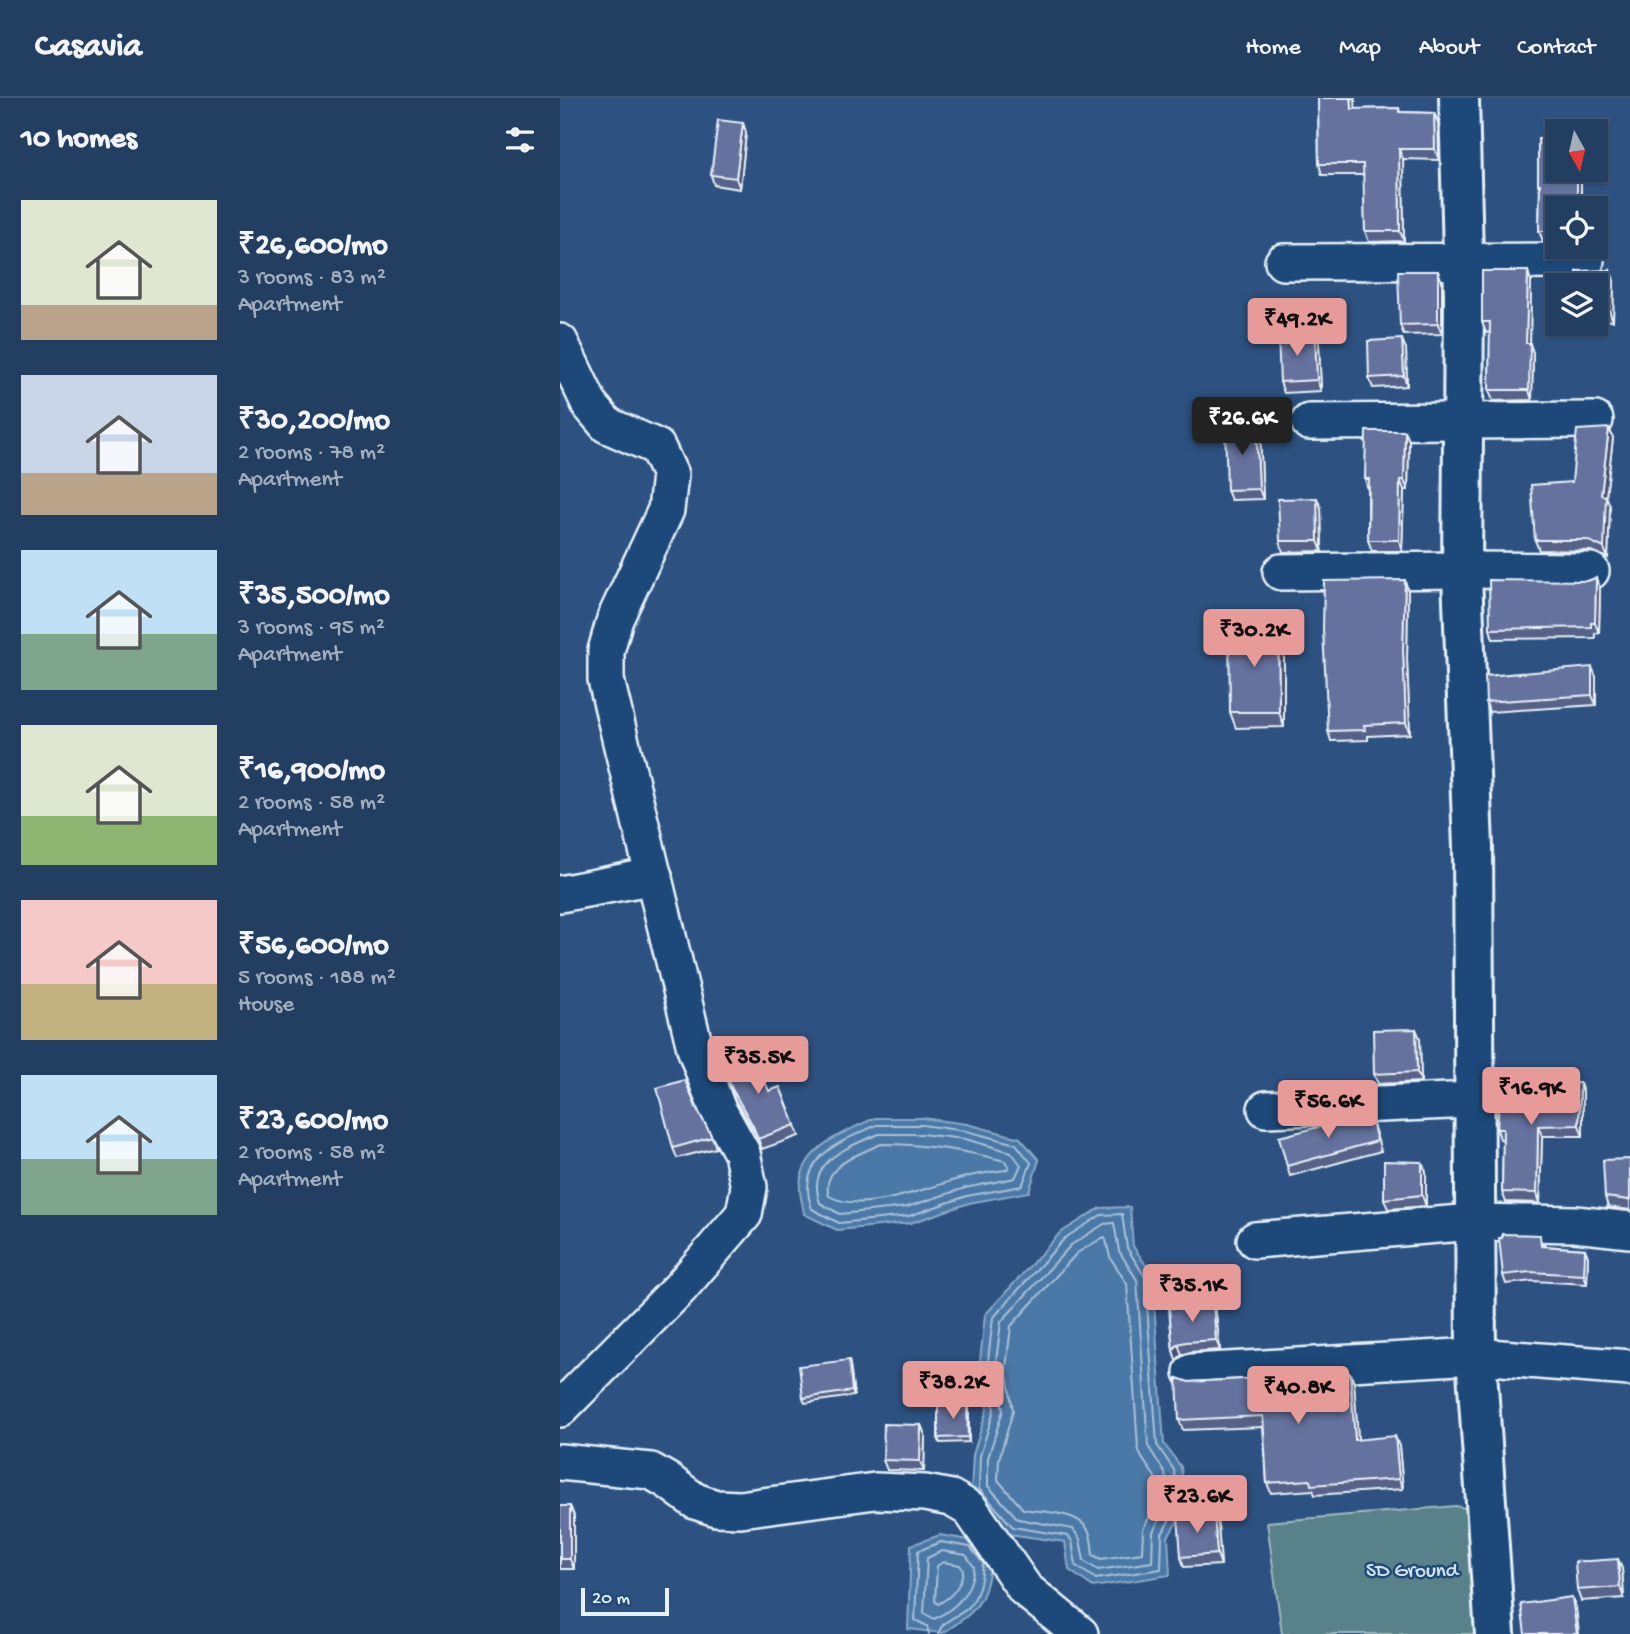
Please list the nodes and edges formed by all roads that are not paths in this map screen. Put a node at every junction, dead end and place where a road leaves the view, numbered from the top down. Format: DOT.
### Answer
graph roads {
  1 [pos="1459,98"];
  2 [pos="1463,261"];
  3 [pos="1586,261"];
  4 [pos="1283,262"];
  5 [pos="560,342"];
  6 [pos="1595,420"];
  7 [pos="1309,422"];
  8 [pos="1463,423"];
  9 [pos="1462,570"];
  10 [pos="1591,571"];
  11 [pos="1281,572"];
  12 [pos="653,876"];
  13 [pos="560,894"];
  14 [pos="1473,1100"];
  15 [pos="1266,1109"];
  16 [pos="1474,1222"];
  17 [pos="1630,1230"];
  18 [pos="1255,1240"];
  19 [pos="1476,1356"];
  20 [pos="1630,1368"];
  21 [pos="1192,1372"];
  22 [pos="560,1409"];
  23 [pos="560,1462"];
  24 [pos="1080,1634"];
  25 [pos="1495,1634"];
  1 -- 2 [label="street"];
  2 -- 3 [label="street"];
  2 -- 4 [label="street"];
  2 -- 8 [label="street"];
  5 -- 12 [label="street"];
  6 -- 8 [label="street"];
  7 -- 8 [label="street"];
  8 -- 9 [label="street"];
  9 -- 10 [label="street"];
  9 -- 11 [label="street"];
  9 -- 14 [label="street"];
  12 -- 13 [label="street"];
  12 -- 22 [label="street"];
  14 -- 15 [label="street"];
  14 -- 16 [label="street"];
  16 -- 17 [label="street"];
  16 -- 18 [label="street"];
  16 -- 19 [label="street"];
  19 -- 20 [label="street"];
  19 -- 21 [label="street"];
  19 -- 25 [label="street"];
  23 -- 24 [label="street"];
}
